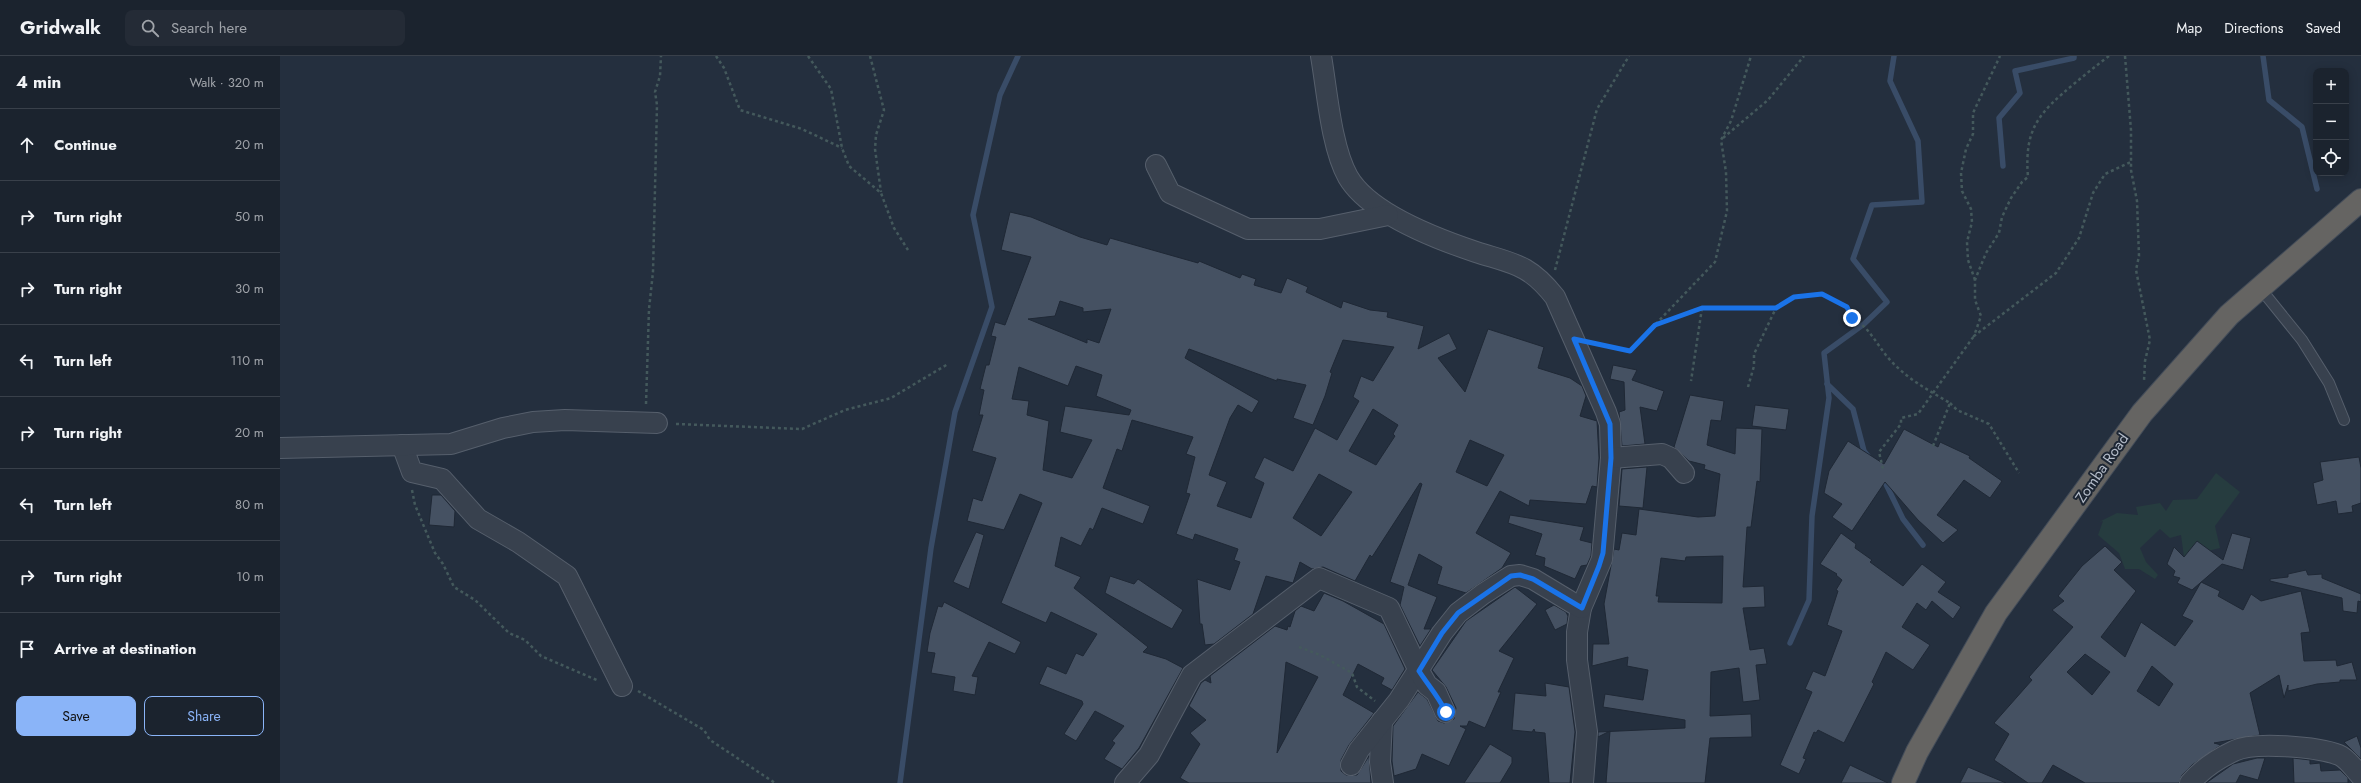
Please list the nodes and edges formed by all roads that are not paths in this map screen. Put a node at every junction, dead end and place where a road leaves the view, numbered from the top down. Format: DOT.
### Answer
graph roads {
  1 [pos="1321,56"];
  2 [pos="1156,165"];
  3 [pos="2361,200"];
  4 [pos="1388,214"];
  5 [pos="2260,288"];
  6 [pos="2344,420"];
  7 [pos="652,423"];
  8 [pos="402,445"];
  9 [pos="280,448"];
  10 [pos="1611,458"];
  11 [pos="1684,473"];
  12 [pos="1582,608"];
  13 [pos="1419,671"];
  14 [pos="622,686"];
  15 [pos="1446,712"];
  16 [pos="1382,721"];
  17 [pos="1351,765"];
  18 [pos="2361,776"];
  19 [pos="1125,783"];
  20 [pos="1383,783"];
  21 [pos="1582,783"];
  22 [pos="1903,783"];
  23 [pos="2190,783"];
  1 -- 4 [label="street"];
  2 -- 4 [label="street"];
  3 -- 5 [label="highway, Zomba Road"];
  4 -- 10 [label="street"];
  5 -- 6 [label="lane"];
  5 -- 22 [label="highway, Zomba Road"];
  7 -- 8 [label="street"];
  8 -- 9 [label="street"];
  8 -- 14 [label="street"];
  10 -- 11 [label="street"];
  10 -- 12 [label="street"];
  12 -- 13 [label="street"];
  12 -- 21 [label="street"];
  13 -- 15 [label="street"];
  13 -- 16 [label="street"];
  13 -- 19 [label="street"];
  16 -- 17 [label="street"];
  16 -- 20 [label="street"];
  18 -- 23 [label="street"];
}
